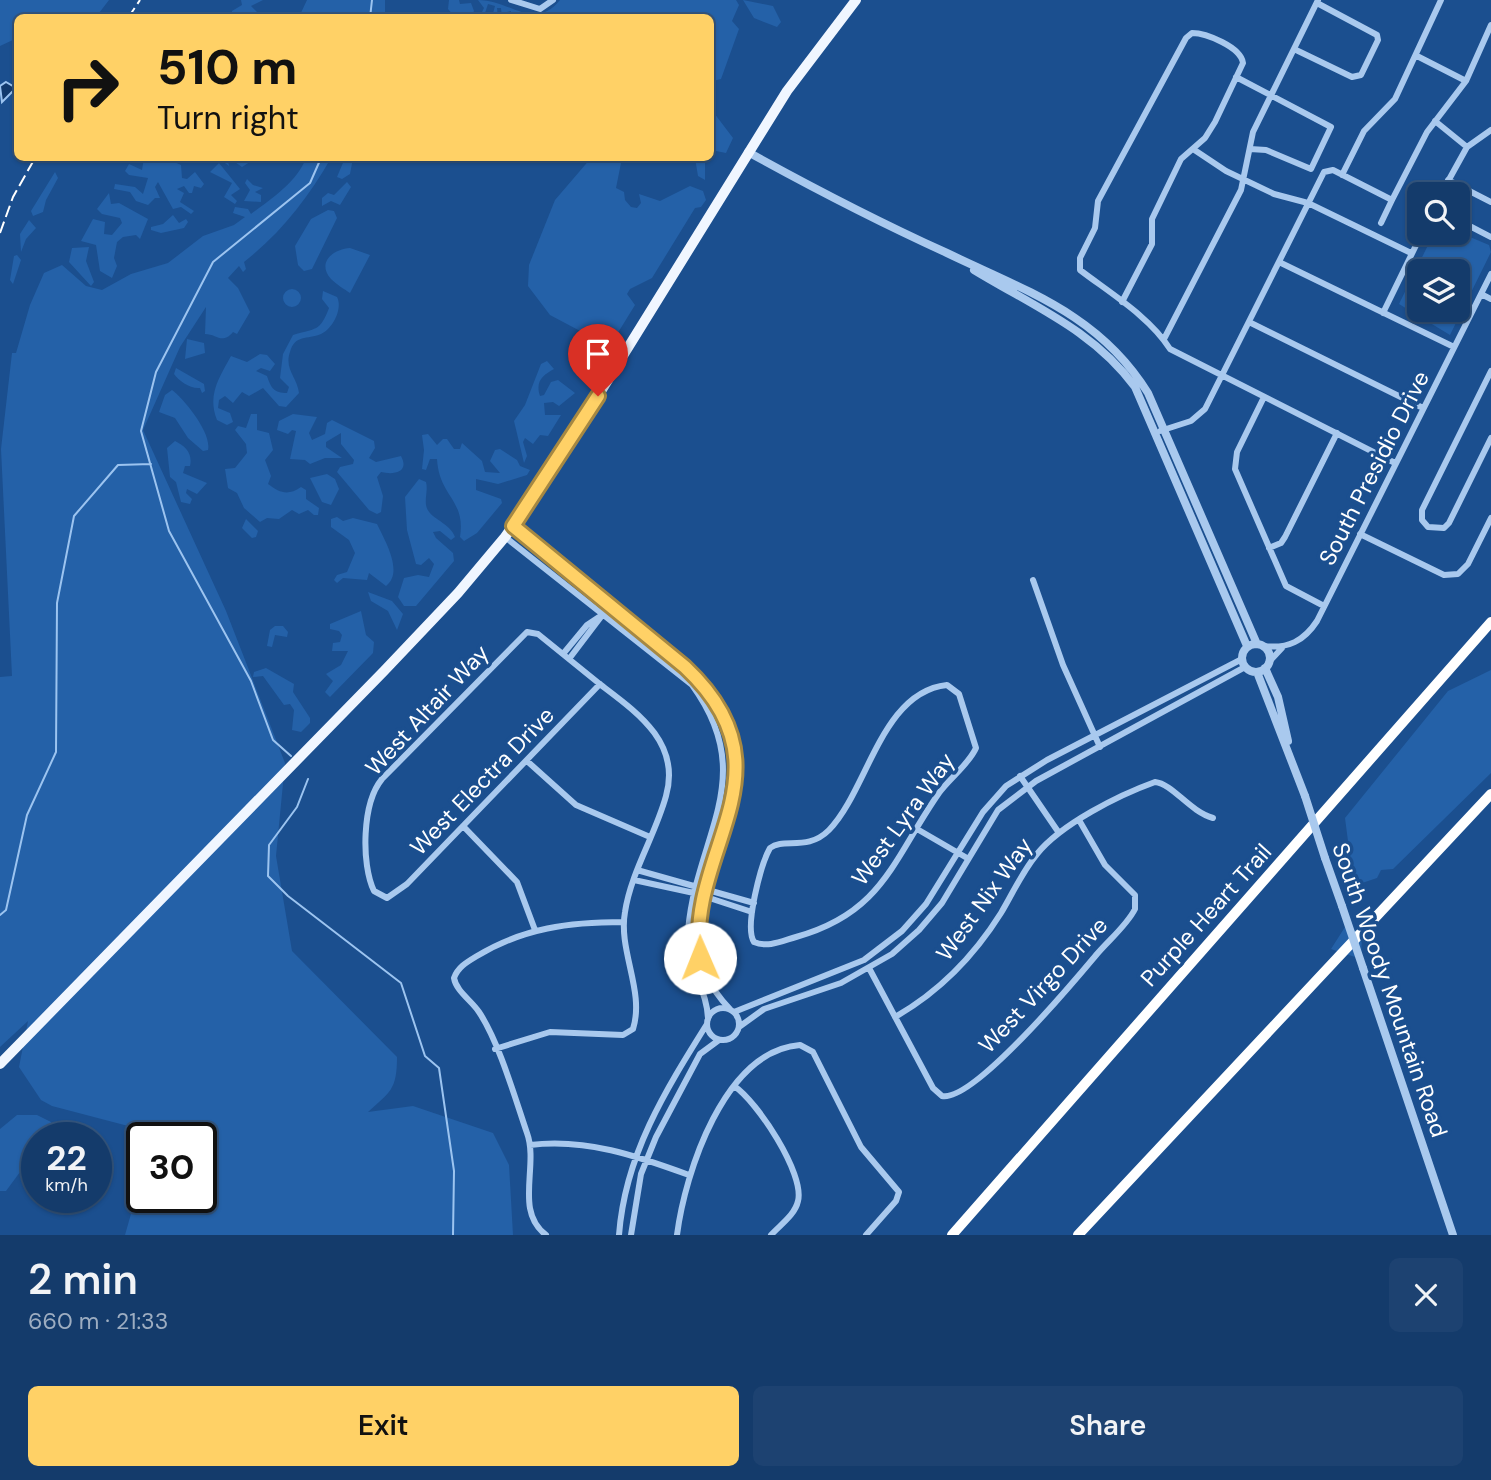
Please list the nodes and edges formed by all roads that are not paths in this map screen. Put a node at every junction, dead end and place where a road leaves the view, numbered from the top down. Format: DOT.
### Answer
graph roads {
  1 [pos="511,0"];
  2 [pos="553,0"];
  3 [pos="856,0"];
  4 [pos="1441,0"];
  5 [pos="1318,1"];
  6 [pos="1491,25"];
  7 [pos="1294,49"];
  8 [pos="1417,56"];
  9 [pos="1236,77"];
  10 [pos="1466,81"];
  11 [pos="1272,95"];
  12 [pos="1435,121"];
  13 [pos="1491,130"];
  14 [pos="1467,147"];
  15 [pos="1193,149"];
  16 [pos="1250,149"];
  17 [pos="748,152"];
  18 [pos="1342,175"];
  19 [pos="1245,180"];
  20 [pos="1448,180"];
  21 [pos="1392,200"];
  22 [pos="1491,202"];
  23 [pos="1308,203"];
  24 [pos="1381,223"];
  25 [pos="1470,226"];
  26 [pos="1491,237"];
  27 [pos="1415,245"];
  28 [pos="1411,253"];
  29 [pos="1279,262"];
  30 [pos="1491,274"];
  31 [pos="1481,293"];
  32 [pos="1491,299"];
  33 [pos="1122,302"];
  34 [pos="1382,313"];
  35 [pos="1249,322"];
  36 [pos="1164,340"];
  37 [pos="1454,347"];
  38 [pos="1491,371"];
  39 [pos="1223,376"];
  40 [pos="1264,397"];
  41 [pos="1423,408"];
  42 [pos="1161,431"];
  43 [pos="1337,433"];
  44 [pos="1491,439"];
  45 [pos="1395,463"];
  46 [pos="1491,518"];
  47 [pos="513,526"];
  48 [pos="1360,534"];
  49 [pos="505,537"];
  50 [pos="1269,548"];
  51 [pos="1033,580"];
  52 [pos="610,605"];
  53 [pos="1324,607"];
  54 [pos="601,615"];
  55 [pos="1491,622"];
  56 [pos="1261,645"];
  57 [pos="1247,646"];
  58 [pos="1282,648"];
  59 [pos="566,657"];
  60 [pos="1244,663"];
  61 [pos="1263,668"];
  62 [pos="600,684"];
  63 [pos="1095,736"];
  64 [pos="1100,747"];
  65 [pos="527,761"];
  66 [pos="1020,776"];
  67 [pos="1028,787"];
  68 [pos="1491,794"];
  69 [pos="1213,818"];
  70 [pos="1079,820"];
  71 [pos="463,826"];
  72 [pos="917,829"];
  73 [pos="1059,833"];
  74 [pos="650,836"];
  75 [pos="957,852"];
  76 [pos="967,858"];
  77 [pos="637,870"];
  78 [pos="634,880"];
  79 [pos="695,890"];
  80 [pos="706,893"];
  81 [pos="387,898"];
  82 [pos="754,903"];
  83 [pos="752,912"];
  84 [pos="623,922"];
  85 [pos="535,930"];
  86 [pos="864,960"];
  87 [pos="869,969"];
  88 [pos="732,1010"];
  89 [pos="895,1017"];
  90 [pos="707,1021"];
  91 [pos="739,1027"];
  92 [pos="719,1040"];
  93 [pos="495,1049"];
  94 [pos="0,1064"];
  95 [pos="734,1086"];
  96 [pos="530,1145"];
  97 [pos="635,1156"];
  98 [pos="645,1160"];
  99 [pos="689,1175"];
  100 [pos="547,1235"];
  101 [pos="619,1235"];
  102 [pos="631,1235"];
  103 [pos="677,1235"];
  104 [pos="771,1235"];
  105 [pos="866,1235"];
  106 [pos="952,1235"];
  107 [pos="1078,1235"];
  108 [pos="1453,1235"];
  1 -- 2 [label="street"];
  3 -- 17 [label="main road"];
  4 -- 8 [label="street"];
  5 -- 7 [label="street"];
  5 -- 7 [label="street"];
  6 -- 10 [label="street"];
  7 -- 11 [label="street"];
  8 -- 10 [label="street"];
  8 -- 18 [label="street"];
  9 -- 11 [label="street"];
  9 -- 15 [label="street"];
  9 -- 33 [label="street"];
  10 -- 12 [label="street"];
  11 -- 16 [label="street"];
  11 -- 16 [label="street"];
  12 -- 14 [label="street"];
  12 -- 21 [label="street"];
  13 -- 14 [label="street"];
  14 -- 20 [label="street"];
  15 -- 19 [label="street"];
  15 -- 33 [label="street"];
  16 -- 19 [label="street"];
  17 -- 42 [label="street"];
  17 -- 47 [label="main road"];
  18 -- 21 [label="street"];
  18 -- 23 [label="street"];
  19 -- 23 [label="street"];
  19 -- 36 [label="street"];
  20 -- 22 [label="street"];
  21 -- 24 [label="street"];
  23 -- 28 [label="street"];
  23 -- 29 [label="street"];
  25 -- 26 [label="street"];
  27 -- 28 [label="street"];
  28 -- 34 [label="street"];
  29 -- 34 [label="street"];
  29 -- 35 [label="street"];
  30 -- 31 [label="street, South Presidio Drive"];
  31 -- 32 [label="street"];
  31 -- 37 [label="street, South Presidio Drive"];
  33 -- 36 [label="street"];
  34 -- 37 [label="street"];
  35 -- 39 [label="street"];
  35 -- 41 [label="street"];
  36 -- 39 [label="street"];
  37 -- 41 [label="street, South Presidio Drive"];
  38 -- 44 [label="street"];
  39 -- 40 [label="street"];
  39 -- 42 [label="street"];
  40 -- 43 [label="street"];
  40 -- 50 [label="street"];
  41 -- 45 [label="street, South Presidio Drive"];
  42 -- 56 [label="street"];
  42 -- 57 [label="street"];
  43 -- 45 [label="street"];
  43 -- 50 [label="street"];
  45 -- 48 [label="street, South Presidio Drive"];
  46 -- 48 [label="street"];
  47 -- 49 [label="main road"];
  47 -- 52 [label="street"];
  48 -- 53 [label="street, South Presidio Drive"];
  49 -- 54 [label="street"];
  49 -- 94 [label="main road"];
  50 -- 53 [label="street"];
  51 -- 63 [label="street"];
  52 -- 54 [label="street"];
  52 -- 80 [label="street"];
  53 -- 58 [label="street, South Presidio Drive"];
  54 -- 59 [label="street"];
  54 -- 79 [label="street"];
  55 -- 106 [label="highway, Purple Heart Trail"];
  56 -- 57 [label="street"];
  56 -- 58 [label="street"];
  56 -- 61 [label="street, South Woody Mountain Road"];
  57 -- 60 [label="street"];
  58 -- 61 [label="street, South Presidio Drive"];
  59 -- 62 [label="street"];
  59 -- 81 [label="street, West Altair Way"];
  60 -- 61 [label="street"];
  60 -- 63 [label="street"];
  60 -- 64 [label="street"];
  61 -- 108 [label="street, South Woody Mountain Road, bridge"];
  62 -- 65 [label="street, West Electra Drive"];
  62 -- 74 [label="street"];
  63 -- 64 [label="street"];
  63 -- 66 [label="street"];
  64 -- 67 [label="street"];
  65 -- 71 [label="street, West Electra Drive"];
  65 -- 74 [label="street"];
  66 -- 67 [label="street"];
  66 -- 75 [label="street"];
  67 -- 73 [label="street"];
  67 -- 76 [label="street"];
  68 -- 107 [label="highway"];
  69 -- 70 [label="street, West Nix Way"];
  70 -- 73 [label="street, West Nix Way"];
  70 -- 89 [label="street, West Virgo Drive"];
  71 -- 81 [label="street, West Electra Drive"];
  71 -- 85 [label="street"];
  72 -- 75 [label="street"];
  72 -- 82 [label="street, West Lyra Way"];
  72 -- 83 [label="street, West Lyra Way"];
  73 -- 89 [label="street, West Nix Way"];
  74 -- 77 [label="street"];
  75 -- 76 [label="street"];
  75 -- 86 [label="street"];
  76 -- 87 [label="street"];
  77 -- 78 [label="street"];
  77 -- 79 [label="street"];
  78 -- 79 [label="street"];
  78 -- 84 [label="street"];
  79 -- 80 [label="street"];
  79 -- 90 [label="street"];
  80 -- 82 [label="street"];
  80 -- 83 [label="street"];
  80 -- 88 [label="street"];
  82 -- 83 [label="street"];
  84 -- 85 [label="street"];
  84 -- 93 [label="street"];
  85 -- 93 [label="street"];
  86 -- 87 [label="street, West Virgo Drive"];
  86 -- 88 [label="street"];
  87 -- 89 [label="street, West Virgo Drive"];
  87 -- 91 [label="street"];
  88 -- 90 [label="street"];
  88 -- 91 [label="street"];
  90 -- 92 [label="street"];
  90 -- 97 [label="street"];
  91 -- 92 [label="street"];
  92 -- 98 [label="street"];
  93 -- 96 [label="street"];
  95 -- 99 [label="street"];
  95 -- 104 [label="street"];
  95 -- 105 [label="street"];
  96 -- 97 [label="street"];
  96 -- 100 [label="street"];
  97 -- 98 [label="street"];
  97 -- 101 [label="street"];
  98 -- 99 [label="street"];
  98 -- 102 [label="street"];
  99 -- 103 [label="street"];
}
